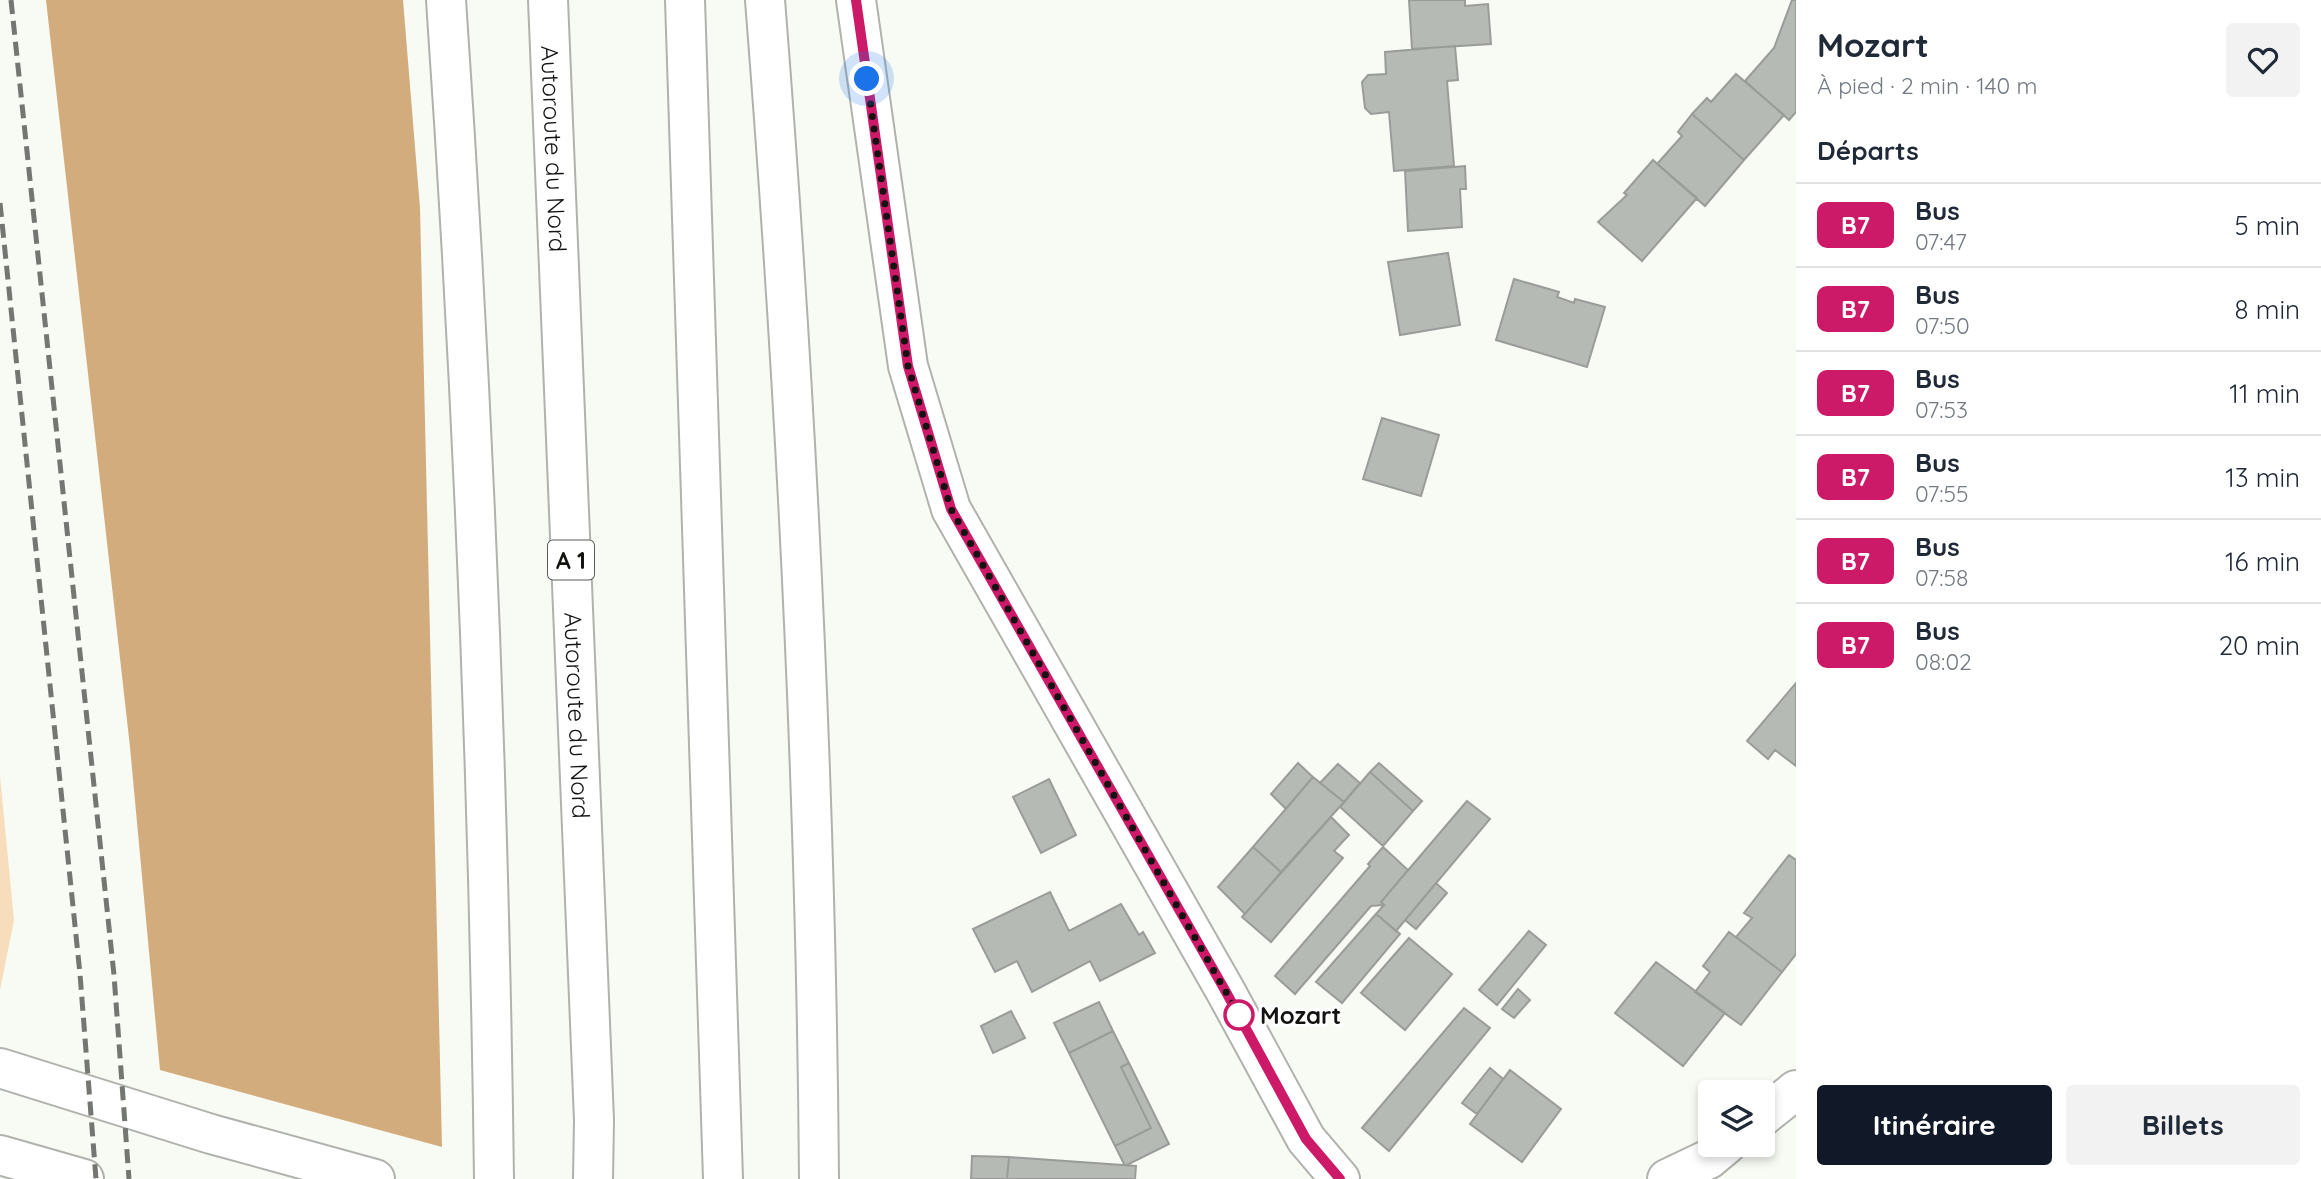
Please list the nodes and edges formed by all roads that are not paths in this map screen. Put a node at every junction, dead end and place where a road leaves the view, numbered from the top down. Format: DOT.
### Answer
graph roads {
  1 [pos="446,0"];
  2 [pos="548,0"];
  3 [pos="685,0"];
  4 [pos="765,0"];
  5 [pos="856,0"];
  6 [pos="0,1068"];
  7 [pos="1796,1090"];
  8 [pos="1775,1107"];
  9 [pos="1306,1139"];
  10 [pos="0,1154"];
  11 [pos="1711,1157"];
  12 [pos="723,1170"];
  13 [pos="83,1179"];
  14 [pos="375,1179"];
  15 [pos="494,1179"];
  16 [pos="593,1179"];
  17 [pos="819,1179"];
  18 [pos="1309,1179"];
  19 [pos="1340,1179"];
  20 [pos="1667,1179"];
  1 -- 15 [label="main road"];
  2 -- 16 [label="main road, Autoroute du Nord / A 1"];
  3 -- 12 [label="main road"];
  4 -- 17 [label="main road"];
  5 -- 9 [label="main road"];
  6 -- 14 [label="main road"];
  7 -- 8 [label="main road"];
  9 -- 18 [label="main road"];
  9 -- 19 [label="main road"];
  10 -- 13 [label="main road"];
  11 -- 20 [label="main road"];
}
